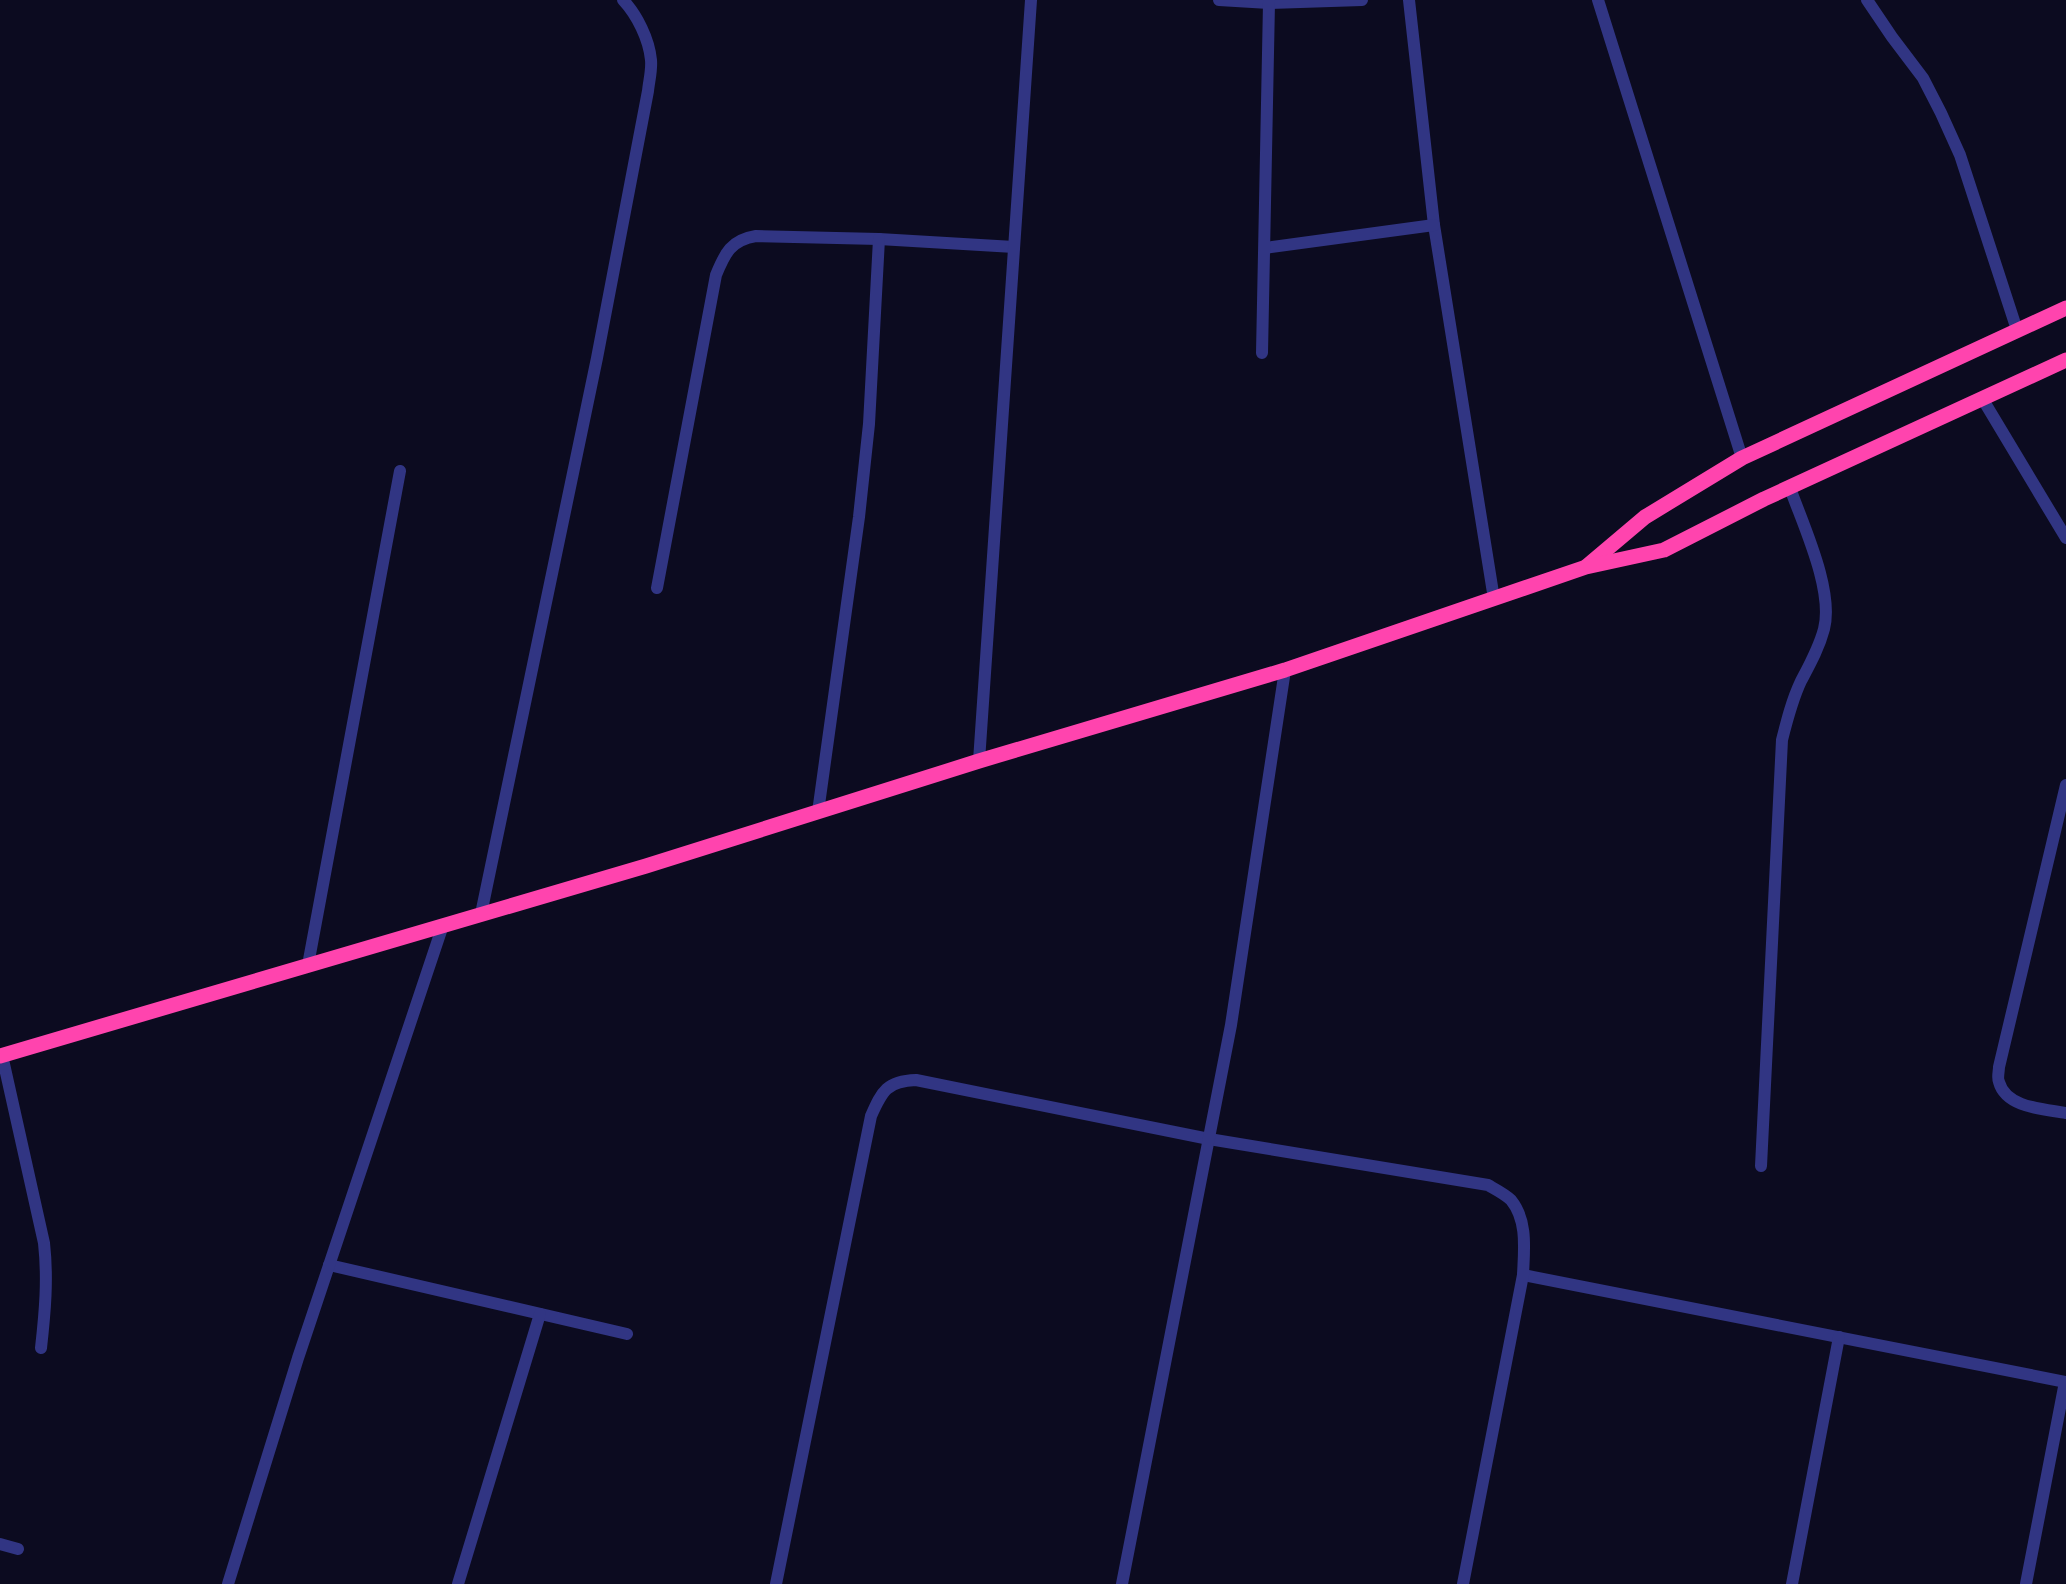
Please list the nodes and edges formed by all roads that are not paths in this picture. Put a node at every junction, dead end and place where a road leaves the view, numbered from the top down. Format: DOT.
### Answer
graph roads {
  1 [pos="623,0"];
  2 [pos="1031,0"];
  3 [pos="1219,0"];
  4 [pos="1362,0"];
  5 [pos="1409,0"];
  6 [pos="1598,0"];
  7 [pos="1867,0"];
  8 [pos="1269,3"];
  9 [pos="1434,225"];
  10 [pos="879,239"];
  11 [pos="1014,247"];
  12 [pos="1265,248"];
  13 [pos="2066,308"];
  14 [pos="2017,330"];
  15 [pos="1262,353"];
  16 [pos="2066,360"];
  17 [pos="1982,398"];
  18 [pos="1742,458"];
  19 [pos="400,471"];
  20 [pos="1790,488"];
  21 [pos="2066,538"];
  22 [pos="1586,566"];
  23 [pos="657,588"];
  24 [pos="1494,599"];
  25 [pos="1285,670"];
  26 [pos="979,761"];
  27 [pos="2066,785"];
  28 [pos="818,812"];
  29 [pos="481,914"];
  30 [pos="443,926"];
  31 [pos="308,965"];
  32 [pos="1,1056"];
  33 [pos="2066,1113"];
  34 [pos="1209,1139"];
  35 [pos="1761,1166"];
  36 [pos="330,1265"];
  37 [pos="1523,1275"];
  38 [pos="540,1314"];
  39 [pos="627,1334"];
  40 [pos="1839,1337"];
  41 [pos="41,1348"];
  42 [pos="2065,1382"];
  43 [pos="0,1544"];
  44 [pos="18,1548"];
  45 [pos="228,1584"];
  46 [pos="458,1584"];
  47 [pos="776,1584"];
  48 [pos="1122,1584"];
  49 [pos="1463,1584"];
  50 [pos="1792,1584"];
  51 [pos="2026,1584"];
  1 -- 29 [label="street"];
  2 -- 11 [label="street"];
  3 -- 8 [label="street"];
  4 -- 8 [label="street"];
  5 -- 9 [label="street"];
  6 -- 18 [label="street"];
  7 -- 14 [label="street"];
  8 -- 12 [label="street"];
  9 -- 12 [label="street"];
  9 -- 24 [label="street"];
  10 -- 11 [label="street"];
  10 -- 23 [label="street"];
  10 -- 28 [label="street"];
  11 -- 26 [label="street"];
  12 -- 15 [label="street"];
  13 -- 14 [label="highway"];
  14 -- 18 [label="highway"];
  16 -- 17 [label="highway"];
  17 -- 20 [label="highway"];
  17 -- 21 [label="street"];
  18 -- 22 [label="highway"];
  19 -- 31 [label="street"];
  20 -- 22 [label="highway"];
  20 -- 35 [label="street"];
  22 -- 24 [label="highway"];
  24 -- 25 [label="highway"];
  25 -- 26 [label="highway"];
  25 -- 34 [label="street"];
  26 -- 28 [label="highway"];
  27 -- 33 [label="street"];
  28 -- 29 [label="highway"];
  29 -- 30 [label="highway"];
  30 -- 31 [label="highway"];
  30 -- 36 [label="street"];
  31 -- 32 [label="highway"];
  32 -- 41 [label="street"];
  34 -- 37 [label="street"];
  34 -- 47 [label="street"];
  34 -- 48 [label="street"];
  36 -- 38 [label="street"];
  36 -- 45 [label="street"];
  37 -- 40 [label="street"];
  37 -- 49 [label="street"];
  38 -- 39 [label="street"];
  38 -- 46 [label="street"];
  40 -- 42 [label="street"];
  40 -- 50 [label="street"];
  42 -- 51 [label="street"];
  43 -- 44 [label="street"];
}
